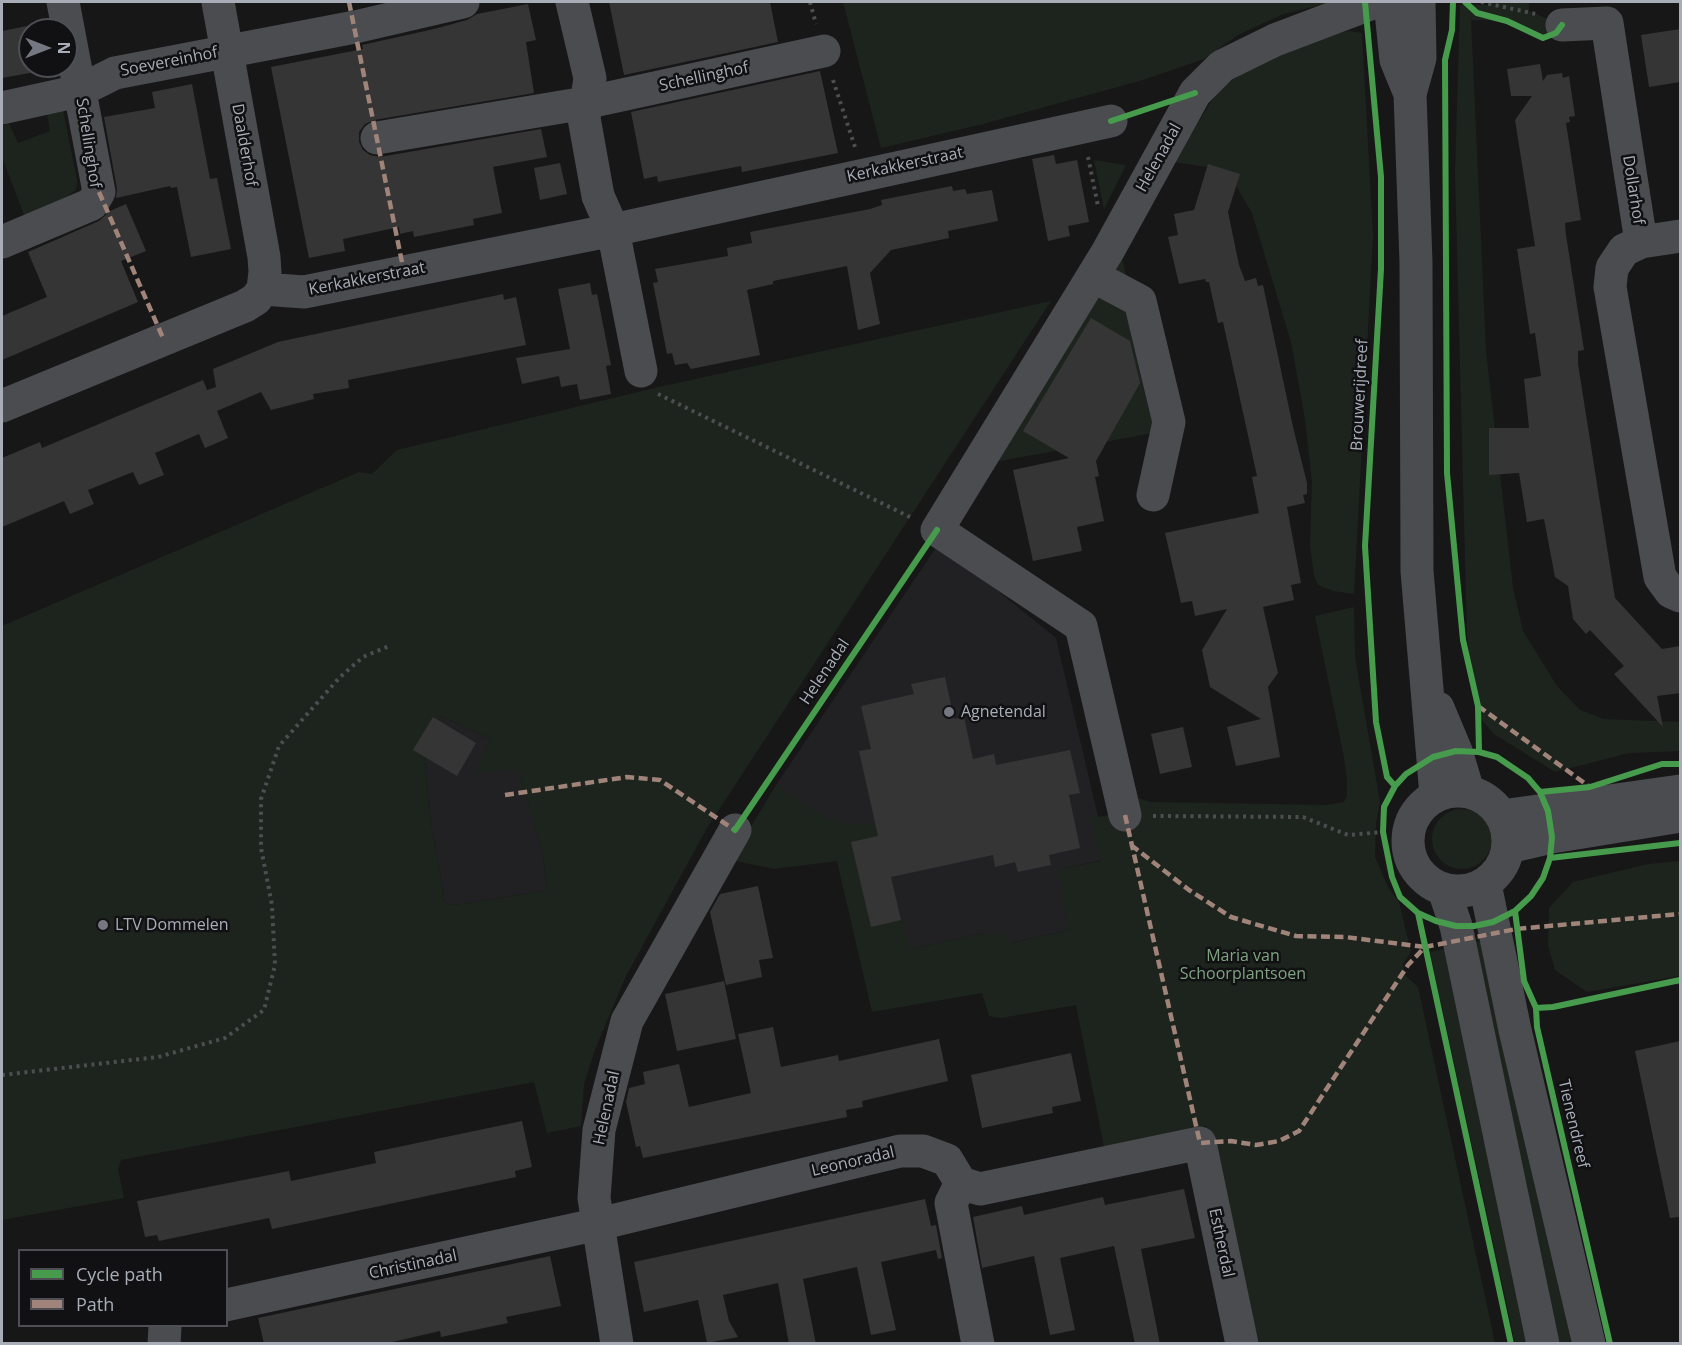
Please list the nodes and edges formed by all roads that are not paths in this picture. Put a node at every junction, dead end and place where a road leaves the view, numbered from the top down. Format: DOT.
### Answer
graph roads {
  1 [pos="63,2"];
  2 [pos="218,2"];
  3 [pos="463,2"];
  4 [pos="572,2"];
  5 [pos="1375,2"];
  6 [pos="1390,2"];
  7 [pos="1419,2"];
  8 [pos="1562,25"];
  9 [pos="227,51"];
  10 [pos="824,51"];
  11 [pos="79,91"];
  12 [pos="1410,94"];
  13 [pos="585,104"];
  14 [pos="2,108"];
  15 [pos="1096,124"];
  16 [pos="377,138"];
  17 [pos="613,230"];
  18 [pos="1680,236"];
  19 [pos="2,242"];
  20 [pos="1641,242"];
  21 [pos="1100,263"];
  22 [pos="263,289"];
  23 [pos="649,382"];
  24 [pos="2,406"];
  25 [pos="1153,495"];
  26 [pos="1680,596"];
  27 [pos="1429,690"];
  28 [pos="1468,791"];
  29 [pos="1680,791"];
  30 [pos="1436,795"];
  31 [pos="1125,815"];
  32 [pos="1680,816"];
  33 [pos="735,830"];
  34 [pos="1505,831"];
  35 [pos="1485,884"];
  36 [pos="1444,890"];
  37 [pos="961,1183"];
  38 [pos="599,1224"];
  39 [pos="228,1305"];
  40 [pos="165,1327"];
  41 [pos="164,1344"];
  42 [pos="617,1344"];
  43 [pos="978,1344"];
  44 [pos="1242,1344"];
  45 [pos="1543,1344"];
  46 [pos="1588,1344"];
  1 -- 11 [label="street"];
  2 -- 9 [label="street, Daalderhof"];
  3 -- 9 [label="street"];
  4 -- 13 [label="street"];
  5 -- 21 [label="street, Helenadal"];
  6 -- 12 [label="street"];
  7 -- 12 [label="street"];
  8 -- 20 [label="street, Dollarhof"];
  9 -- 11 [label="street, Soevereinhof"];
  9 -- 22 [label="street, Daalderhof"];
  10 -- 13 [label="street, Schellinghof"];
  11 -- 14 [label="street, Soevereinhof"];
  11 -- 19 [label="street, Schellinghof"];
  12 -- 27 [label="street"];
  13 -- 16 [label="street, Schellinghof"];
  13 -- 17 [label="street"];
  15 -- 17 [label="street, Kerkakkerstraat"];
  17 -- 22 [label="street, Kerkakkerstraat"];
  17 -- 23 [label="street"];
  18 -- 20 [label="street"];
  20 -- 26 [label="street, Dollarhof"];
  21 -- 25 [label="street"];
  21 -- 31 [label="street, Helenadal"];
  22 -- 24 [label="street"];
  27 -- 28 [label="street"];
  27 -- 30 [label="street"];
  28 -- 30 [label="street"];
  28 -- 34 [label="street"];
  29 -- 34 [label="street"];
  30 -- 36 [label="street"];
  32 -- 34 [label="street"];
  33 -- 38 [label="street, Helenadal"];
  34 -- 35 [label="street"];
  35 -- 36 [label="street"];
  35 -- 46 [label="street"];
  36 -- 45 [label="street"];
  37 -- 38 [label="street, Leonoradal"];
  37 -- 43 [label="street"];
  37 -- 44 [label="street, Estherdal"];
  38 -- 39 [label="street, Christinadal"];
  38 -- 42 [label="street, Helenadal"];
  40 -- 41 [label="street"];
}
